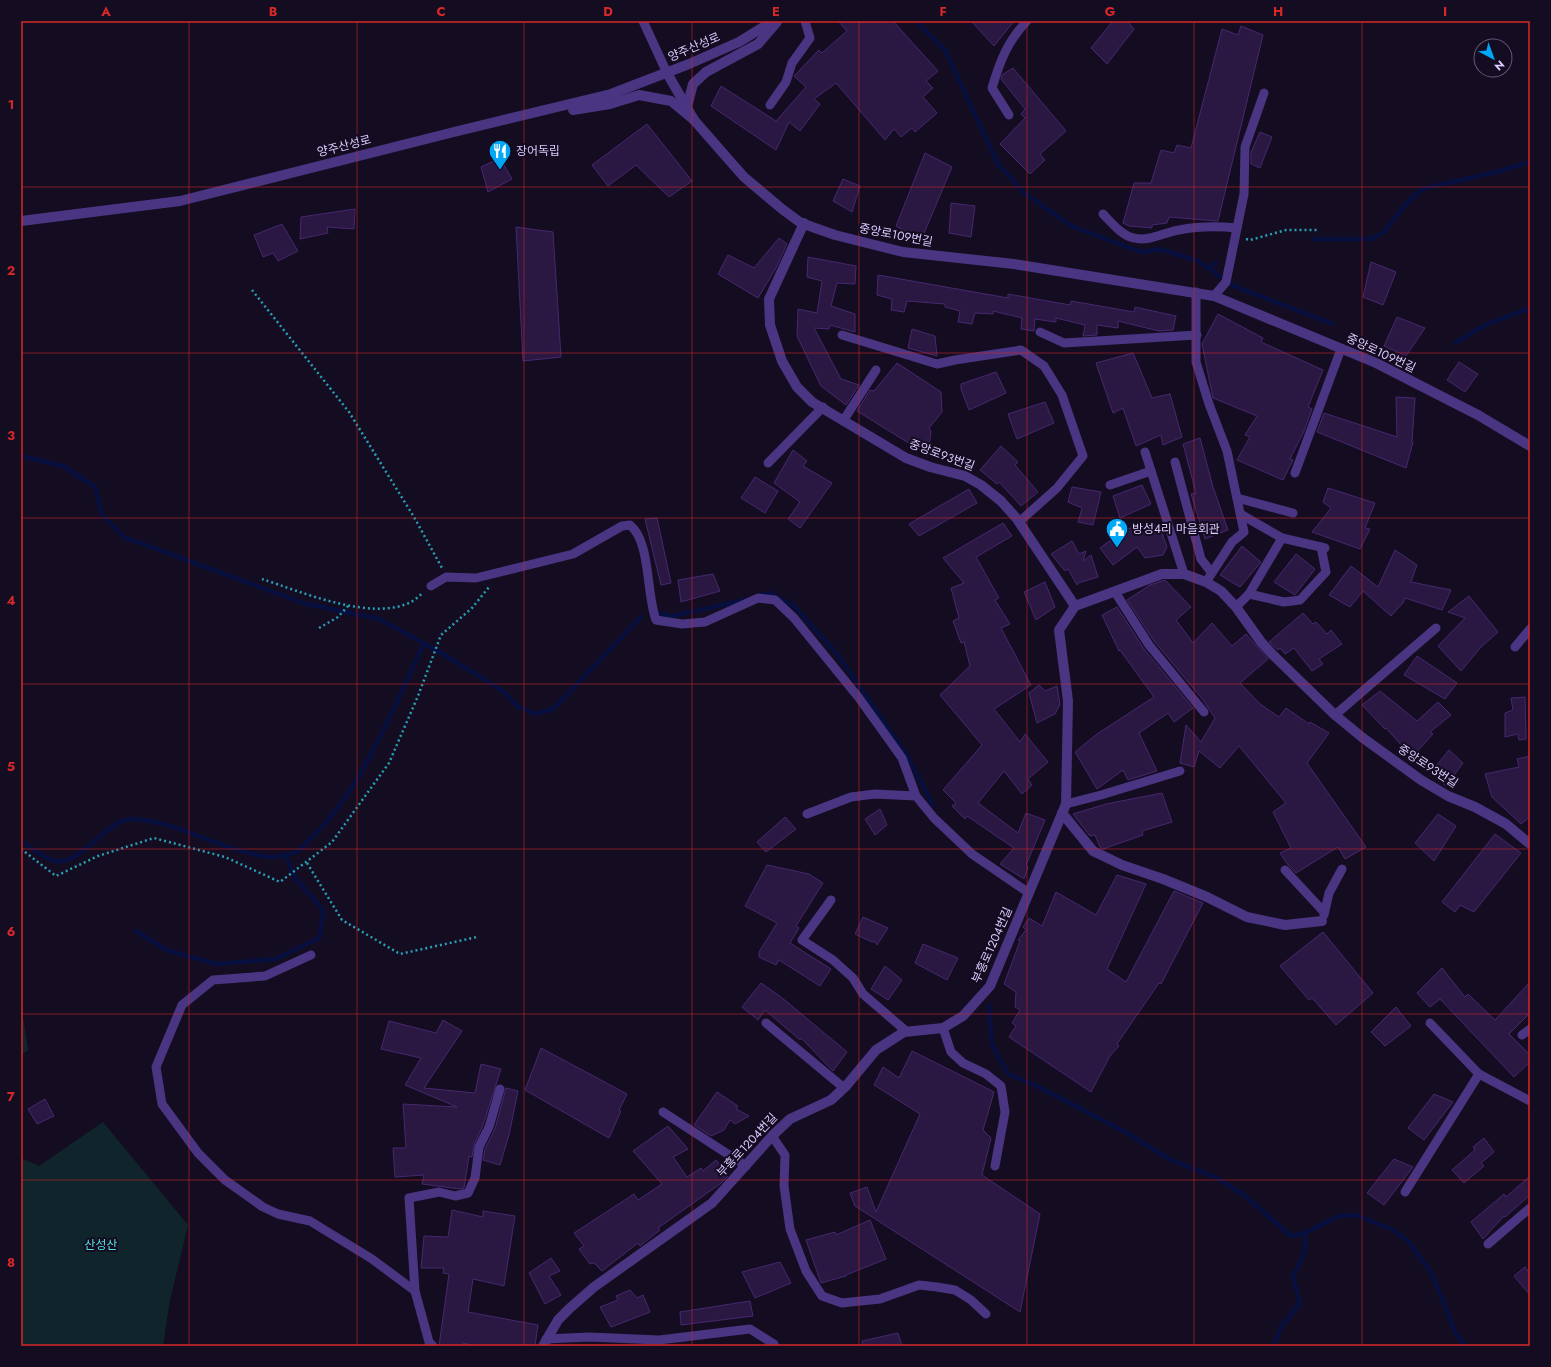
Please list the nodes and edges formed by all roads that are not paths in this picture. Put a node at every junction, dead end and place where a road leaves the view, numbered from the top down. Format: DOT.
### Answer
graph roads {
  1 [pos="643,21"];
  2 [pos="773,21"];
  3 [pos="778,21"];
  4 [pos="806,21"];
  5 [pos="1027,21"];
  6 [pos="668,73"];
  7 [pos="1264,93"];
  8 [pos="770,105"];
  9 [pos="559,107"];
  10 [pos="687,108"];
  11 [pos="1009,115"];
  12 [pos="694,120"];
  13 [pos="1103,214"];
  14 [pos="21,221"];
  15 [pos="804,223"];
  16 [pos="1236,232"];
  17 [pos="1196,292"];
  18 [pos="1214,296"];
  19 [pos="1040,332"];
  20 [pos="842,335"];
  21 [pos="1197,335"];
  22 [pos="1341,349"];
  23 [pos="876,370"];
  24 [pos="822,408"];
  25 [pos="843,422"];
  26 [pos="1530,446"];
  27 [pos="1145,452"];
  28 [pos="1175,462"];
  29 [pos="768,463"];
  30 [pos="1151,471"];
  31 [pos="1295,473"];
  32 [pos="1110,485"];
  33 [pos="1237,498"];
  34 [pos="1293,513"];
  35 [pos="1242,515"];
  36 [pos="1019,522"];
  37 [pos="1282,538"];
  38 [pos="1211,572"];
  39 [pos="1184,574"];
  40 [pos="1206,582"];
  41 [pos="431,586"];
  42 [pos="1115,592"];
  43 [pos="1249,594"];
  44 [pos="1075,606"];
  45 [pos="1236,608"];
  46 [pos="1436,628"];
  47 [pos="1530,629"];
  48 [pos="1515,647"];
  49 [pos="1204,712"];
  50 [pos="1335,715"];
  51 [pos="1180,771"];
  52 [pos="916,796"];
  53 [pos="1064,808"];
  54 [pos="807,814"];
  55 [pos="1530,844"];
  56 [pos="1342,869"];
  57 [pos="1285,870"];
  58 [pos="1029,893"];
  59 [pos="831,900"];
  60 [pos="1323,916"];
  61 [pos="311,955"];
  62 [pos="766,1023"];
  63 [pos="1430,1023"];
  64 [pos="943,1028"];
  65 [pos="1530,1029"];
  66 [pos="906,1031"];
  67 [pos="1522,1036"];
  68 [pos="1479,1074"];
  69 [pos="844,1088"];
  70 [pos="500,1089"];
  71 [pos="1530,1101"];
  72 [pos="663,1112"];
  73 [pos="772,1136"];
  74 [pos="746,1166"];
  75 [pos="995,1166"];
  76 [pos="1405,1192"];
  77 [pos="1530,1208"];
  78 [pos="1488,1244"];
  79 [pos="415,1291"];
  80 [pos="986,1314"];
  81 [pos="544,1343"];
  82 [pos="774,1344"];
  83 [pos="433,1346"];
  1 -- 6 [label="lane, 양주산성로"];
  2 -- 6 [label="street, 양주산성로"];
  3 -- 10 [label="street"];
  4 -- 8 [label="lane"];
  5 -- 11 [label="lane"];
  6 -- 9 [label="street, 양주산성로"];
  6 -- 10 [label="street, 중앙로109번길"];
  7 -- 16 [label="lane"];
  9 -- 12 [label="street"];
  9 -- 14 [label="street, 양주산성로"];
  10 -- 12 [label="street, 중앙로109번길"];
  12 -- 15 [label="street, 중앙로109번길"];
  13 -- 16 [label="lane"];
  15 -- 17 [label="street, 중앙로109번길"];
  15 -- 24 [label="street, 중앙로93번길"];
  16 -- 18 [label="lane"];
  17 -- 18 [label="street, 중앙로109번길"];
  17 -- 21 [label="lane"];
  18 -- 22 [label="street, 중앙로109번길"];
  19 -- 21 [label="lane"];
  20 -- 36 [label="lane"];
  21 -- 33 [label="lane"];
  22 -- 26 [label="street, 중앙로109번길"];
  22 -- 31 [label="lane"];
  23 -- 25 [label="lane"];
  24 -- 25 [label="street, 중앙로93번길"];
  24 -- 29 [label="lane"];
  25 -- 36 [label="street, 중앙로93번길"];
  27 -- 30 [label="lane"];
  28 -- 38 [label="lane"];
  30 -- 32 [label="lane"];
  30 -- 39 [label="lane"];
  33 -- 34 [label="lane"];
  33 -- 35 [label="lane"];
  35 -- 37 [label="lane"];
  35 -- 38 [label="lane"];
  36 -- 44 [label="street, 중앙로93번길"];
  37 -- 43 [label="lane"];
  37 -- 43 [label="lane"];
  38 -- 40 [label="lane"];
  39 -- 40 [label="street, 중앙로93번길"];
  39 -- 42 [label="street, 중앙로93번길"];
  40 -- 45 [label="street, 중앙로93번길"];
  41 -- 52 [label="lane"];
  42 -- 44 [label="street, 중앙로93번길"];
  42 -- 49 [label="lane"];
  43 -- 45 [label="lane"];
  44 -- 53 [label="street, 부흥로1204번길"];
  45 -- 50 [label="street, 중앙로93번길"];
  46 -- 50 [label="lane"];
  47 -- 48 [label="lane"];
  50 -- 55 [label="street, 중앙로93번길"];
  51 -- 53 [label="lane"];
  52 -- 54 [label="lane"];
  52 -- 58 [label="lane"];
  53 -- 58 [label="street, 부흥로1204번길"];
  53 -- 60 [label="street"];
  56 -- 60 [label="lane"];
  57 -- 60 [label="lane"];
  58 -- 64 [label="street, 부흥로1204번길"];
  59 -- 66 [label="lane"];
  61 -- 79 [label="lane"];
  62 -- 69 [label="lane"];
  63 -- 68 [label="lane"];
  64 -- 66 [label="street, 부흥로1204번길"];
  64 -- 75 [label="lane"];
  65 -- 67 [label="lane"];
  66 -- 69 [label="street, 부흥로1204번길"];
  68 -- 71 [label="lane"];
  68 -- 76 [label="lane"];
  69 -- 73 [label="street, 부흥로1204번길"];
  70 -- 79 [label="lane"];
  72 -- 74 [label="lane"];
  73 -- 74 [label="street, 부흥로1204번길"];
  73 -- 80 [label="lane"];
  74 -- 81 [label="street, 부흥로1204번길"];
  77 -- 78 [label="lane"];
  79 -- 83 [label="lane"];
  81 -- 82 [label="lane"];
}
